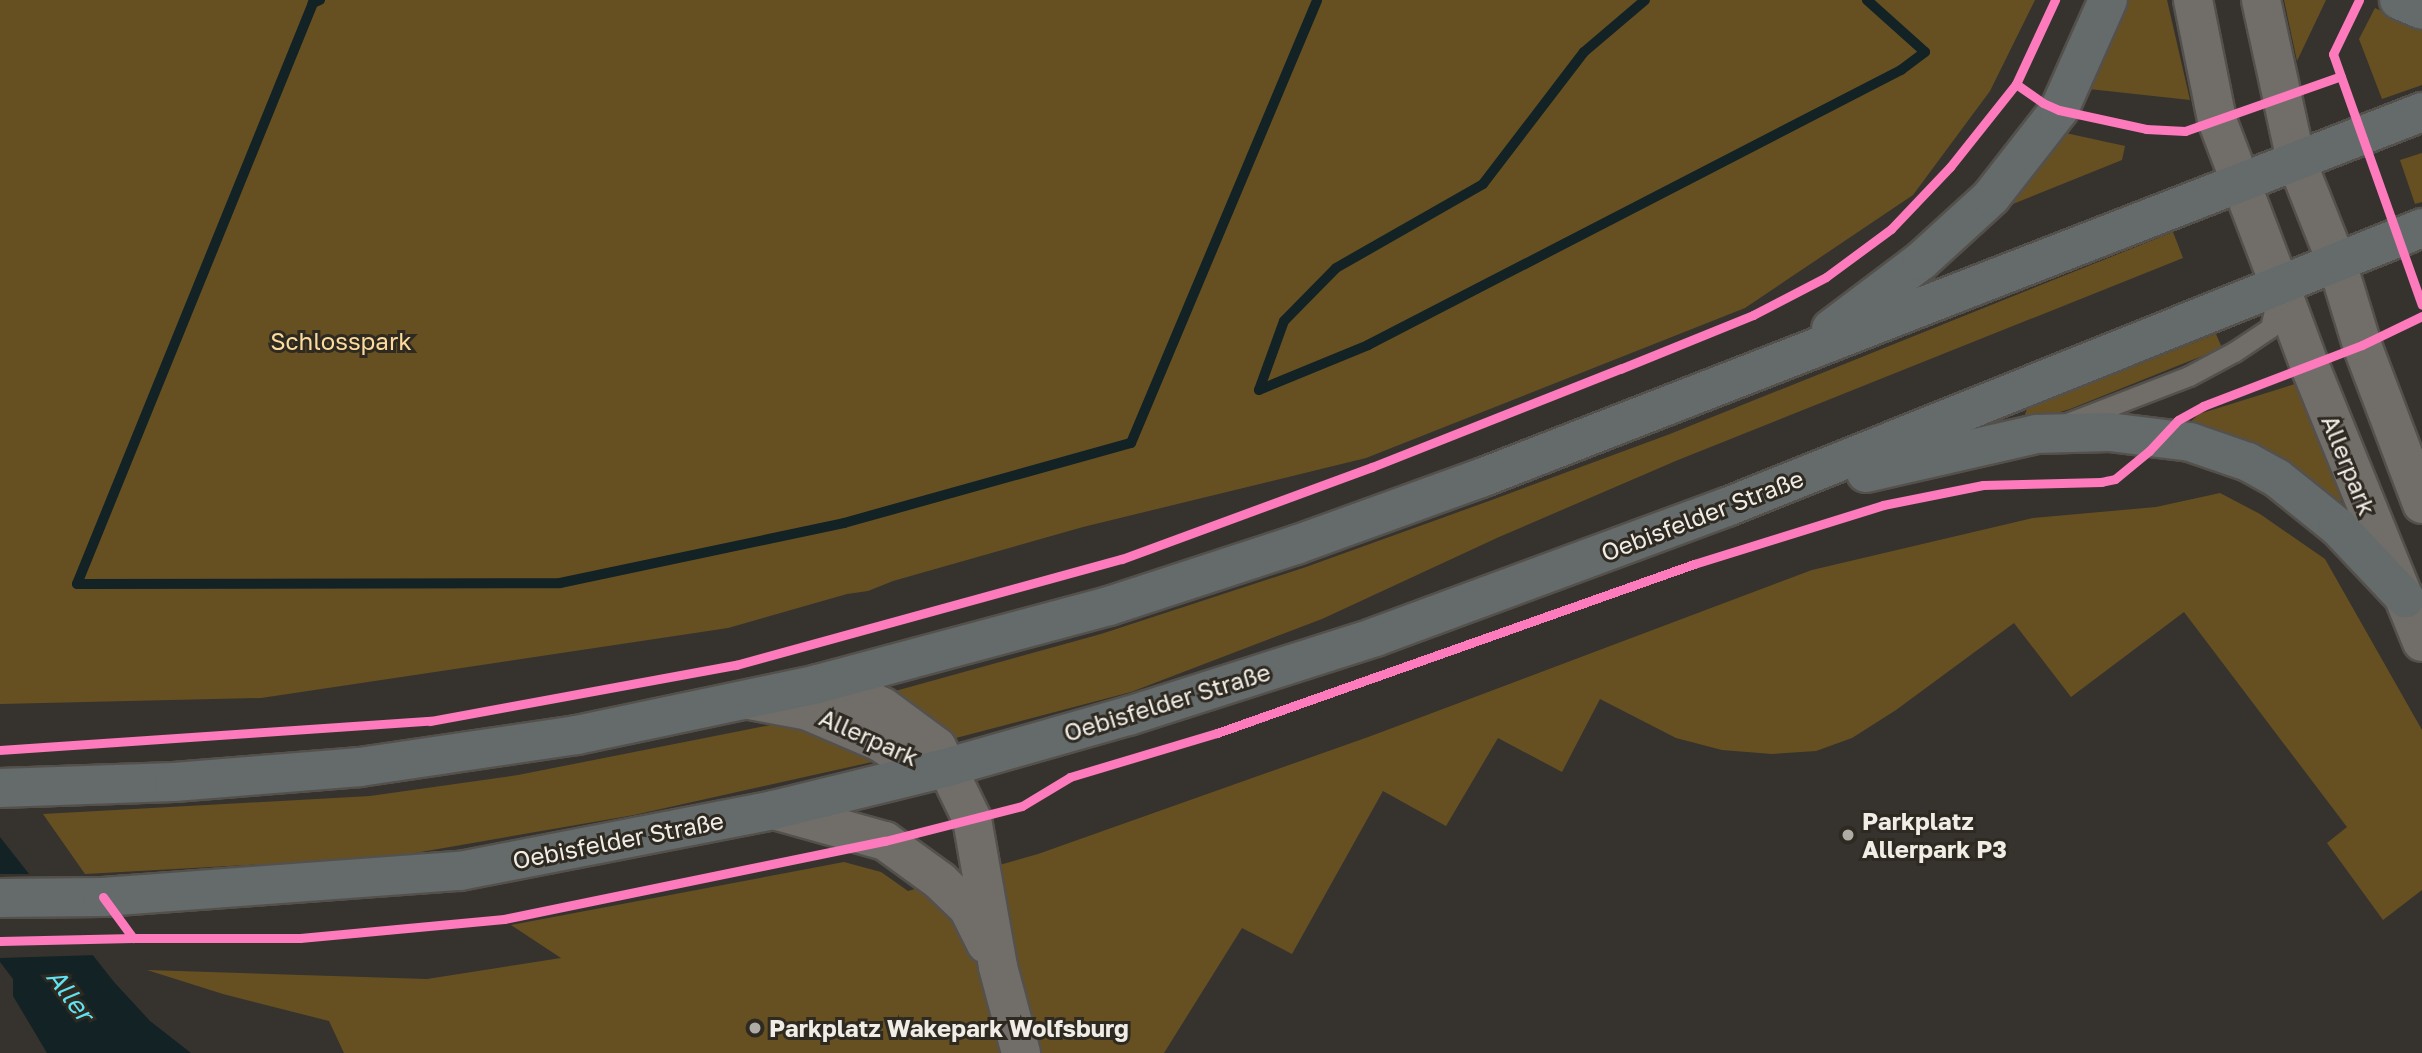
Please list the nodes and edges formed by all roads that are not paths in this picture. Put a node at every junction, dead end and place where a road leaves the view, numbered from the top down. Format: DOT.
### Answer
graph roads {
  1 [pos="2108,0"];
  2 [pos="2193,0"];
  3 [pos="2261,0"];
  4 [pos="2399,0"];
  5 [pos="2422,10"];
  6 [pos="2422,112"];
  7 [pos="2296,160"];
  8 [pos="2238,182"];
  9 [pos="2422,228"];
  10 [pos="2337,262"];
  11 [pos="2280,286"];
  12 [pos="1796,356"];
  13 [pos="2036,434"];
  14 [pos="2422,504"];
  15 [pos="1727,507"];
  16 [pos="2405,598"];
  17 [pos="2422,642"];
  18 [pos="818,684"];
  19 [pos="750,700"];
  20 [pos="945,768"];
  21 [pos="12,789"];
  22 [pos="774,810"];
  23 [pos="0,898"];
  24 [pos="998,967"];
  25 [pos="1021,1053"];
  1 -- 12 [label="main road"];
  2 -- 8 [label="street, Allerpark"];
  3 -- 7 [label="street"];
  4 -- 5 [label="main road"];
  6 -- 7 [label="main road"];
  7 -- 8 [label="main road"];
  7 -- 10 [label="street"];
  8 -- 11 [label="street, Allerpark"];
  8 -- 12 [label="main road"];
  9 -- 10 [label="main road"];
  10 -- 11 [label="main road, Oebisfelder Straße"];
  10 -- 14 [label="street"];
  11 -- 13 [label="lane"];
  11 -- 15 [label="main road, Oebisfelder Straße"];
  11 -- 16 [label="street, Allerpark"];
  12 -- 18 [label="main road"];
  13 -- 15 [label="main road"];
  13 -- 16 [label="main road"];
  15 -- 20 [label="main road, Oebisfelder Straße"];
  16 -- 17 [label="street, Allerpark"];
  18 -- 19 [label="main road"];
  18 -- 20 [label="street, Allerpark"];
  19 -- 20 [label="street, Allerpark"];
  19 -- 21 [label="main road"];
  20 -- 22 [label="main road, Oebisfelder Straße"];
  20 -- 24 [label="street, Allerpark"];
  22 -- 23 [label="main road, Oebisfelder Straße"];
  22 -- 24 [label="street, Allerpark"];
  24 -- 25 [label="street, Allerpark"];
}
